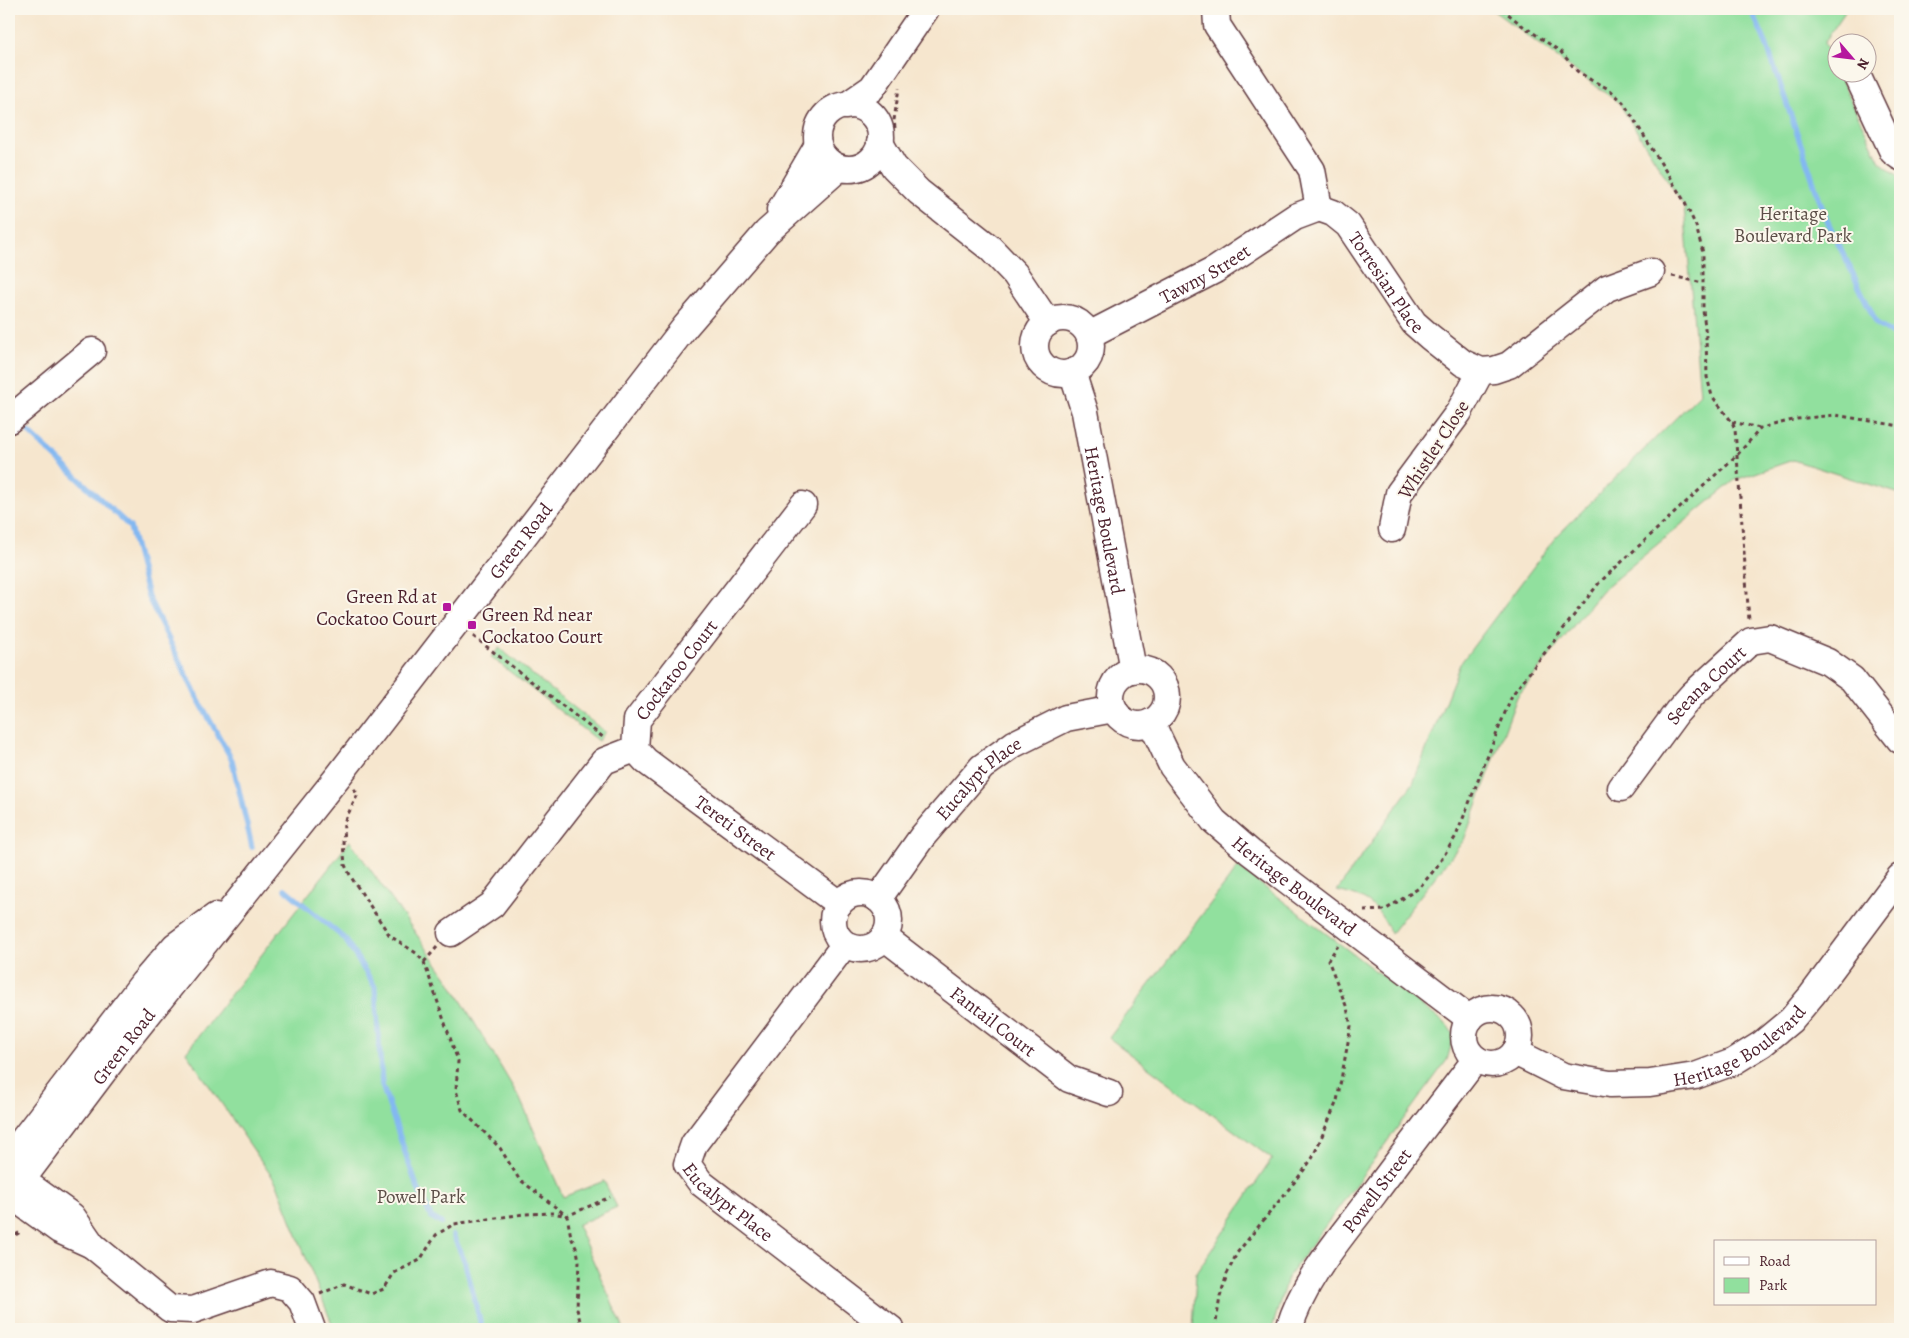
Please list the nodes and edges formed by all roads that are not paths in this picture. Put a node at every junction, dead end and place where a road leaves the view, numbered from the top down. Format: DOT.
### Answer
graph roads {
  1 [pos="926,9"];
  2 [pos="1216,9"];
  3 [pos="903,41"];
  4 [pos="1860,82"];
  5 [pos="846,106"];
  6 [pos="885,134"];
  7 [pos="818,145"];
  8 [pos="1900,157"];
  9 [pos="849,168"];
  10 [pos="919,192"];
  11 [pos="1319,208"];
  12 [pos="767,232"];
  13 [pos="1651,272"];
  14 [pos="1048,322"];
  15 [pos="1089,334"];
  16 [pos="92,351"];
  17 [pos="1481,371"];
  18 [pos="1072,372"];
  19 [pos="9,420"];
  20 [pos="803,505"];
  21 [pos="1392,529"];
  22 [pos="1133,670"];
  23 [pos="1114,709"];
  24 [pos="1151,722"];
  25 [pos="1900,740"];
  26 [pos="625,753"];
  27 [pos="1621,788"];
  28 [pos="1900,877"];
  29 [pos="241,898"];
  30 [pos="878,899"];
  31 [pos="839,904"];
  32 [pos="451,932"];
  33 [pos="884,937"];
  34 [pos="845,944"];
  35 [pos="1470,1019"];
  36 [pos="1515,1052"];
  37 [pos="1476,1059"];
  38 [pos="1110,1093"];
  39 [pos="36,1123"];
  40 [pos="9,1127"];
  41 [pos="11,1183"];
  42 [pos="166,1319"];
  43 [pos="312,1329"];
  44 [pos="891,1329"];
  45 [pos="1289,1329"];
  1 -- 3 [label="street"];
  2 -- 11 [label="street"];
  3 -- 5 [label="street"];
  3 -- 6 [label="street"];
  4 -- 8 [label="street"];
  5 -- 6 [label="street"];
  5 -- 7 [label="street"];
  6 -- 9 [label="street"];
  6 -- 10 [label="street"];
  7 -- 9 [label="street"];
  7 -- 12 [label="street, Green Road"];
  9 -- 10 [label="street"];
  9 -- 12 [label="street, Green Road"];
  10 -- 14 [label="street"];
  11 -- 15 [label="street, Tawny Street"];
  11 -- 17 [label="street, Torresian Place"];
  12 -- 29 [label="street, Green Road"];
  13 -- 17 [label="street"];
  14 -- 15 [label="street"];
  14 -- 18 [label="street"];
  15 -- 18 [label="street"];
  16 -- 19 [label="street"];
  17 -- 21 [label="street, Whistler Close"];
  18 -- 22 [label="street, Heritage Boulevard"];
  20 -- 26 [label="street, Cockatoo Court"];
  22 -- 23 [label="street"];
  22 -- 24 [label="street"];
  23 -- 24 [label="street"];
  23 -- 30 [label="street, Eucalypt Place"];
  24 -- 35 [label="street, Heritage Boulevard"];
  25 -- 27 [label="street, Seeana Court"];
  26 -- 31 [label="street, Tereti Street"];
  26 -- 32 [label="street"];
  28 -- 36 [label="street, Heritage Boulevard"];
  29 -- 39 [label="street, Green Road"];
  29 -- 41 [label="street, Green Road"];
  30 -- 31 [label="street"];
  30 -- 33 [label="street"];
  31 -- 34 [label="street"];
  33 -- 34 [label="street"];
  33 -- 38 [label="street, Fantail Court"];
  34 -- 44 [label="street, Eucalypt Place"];
  35 -- 36 [label="street"];
  35 -- 37 [label="street"];
  36 -- 37 [label="street"];
  37 -- 45 [label="street, Powell Street"];
  39 -- 40 [label="street"];
  39 -- 41 [label="street, Green Road"];
  41 -- 42 [label="street"];
  42 -- 43 [label="street"];
}
